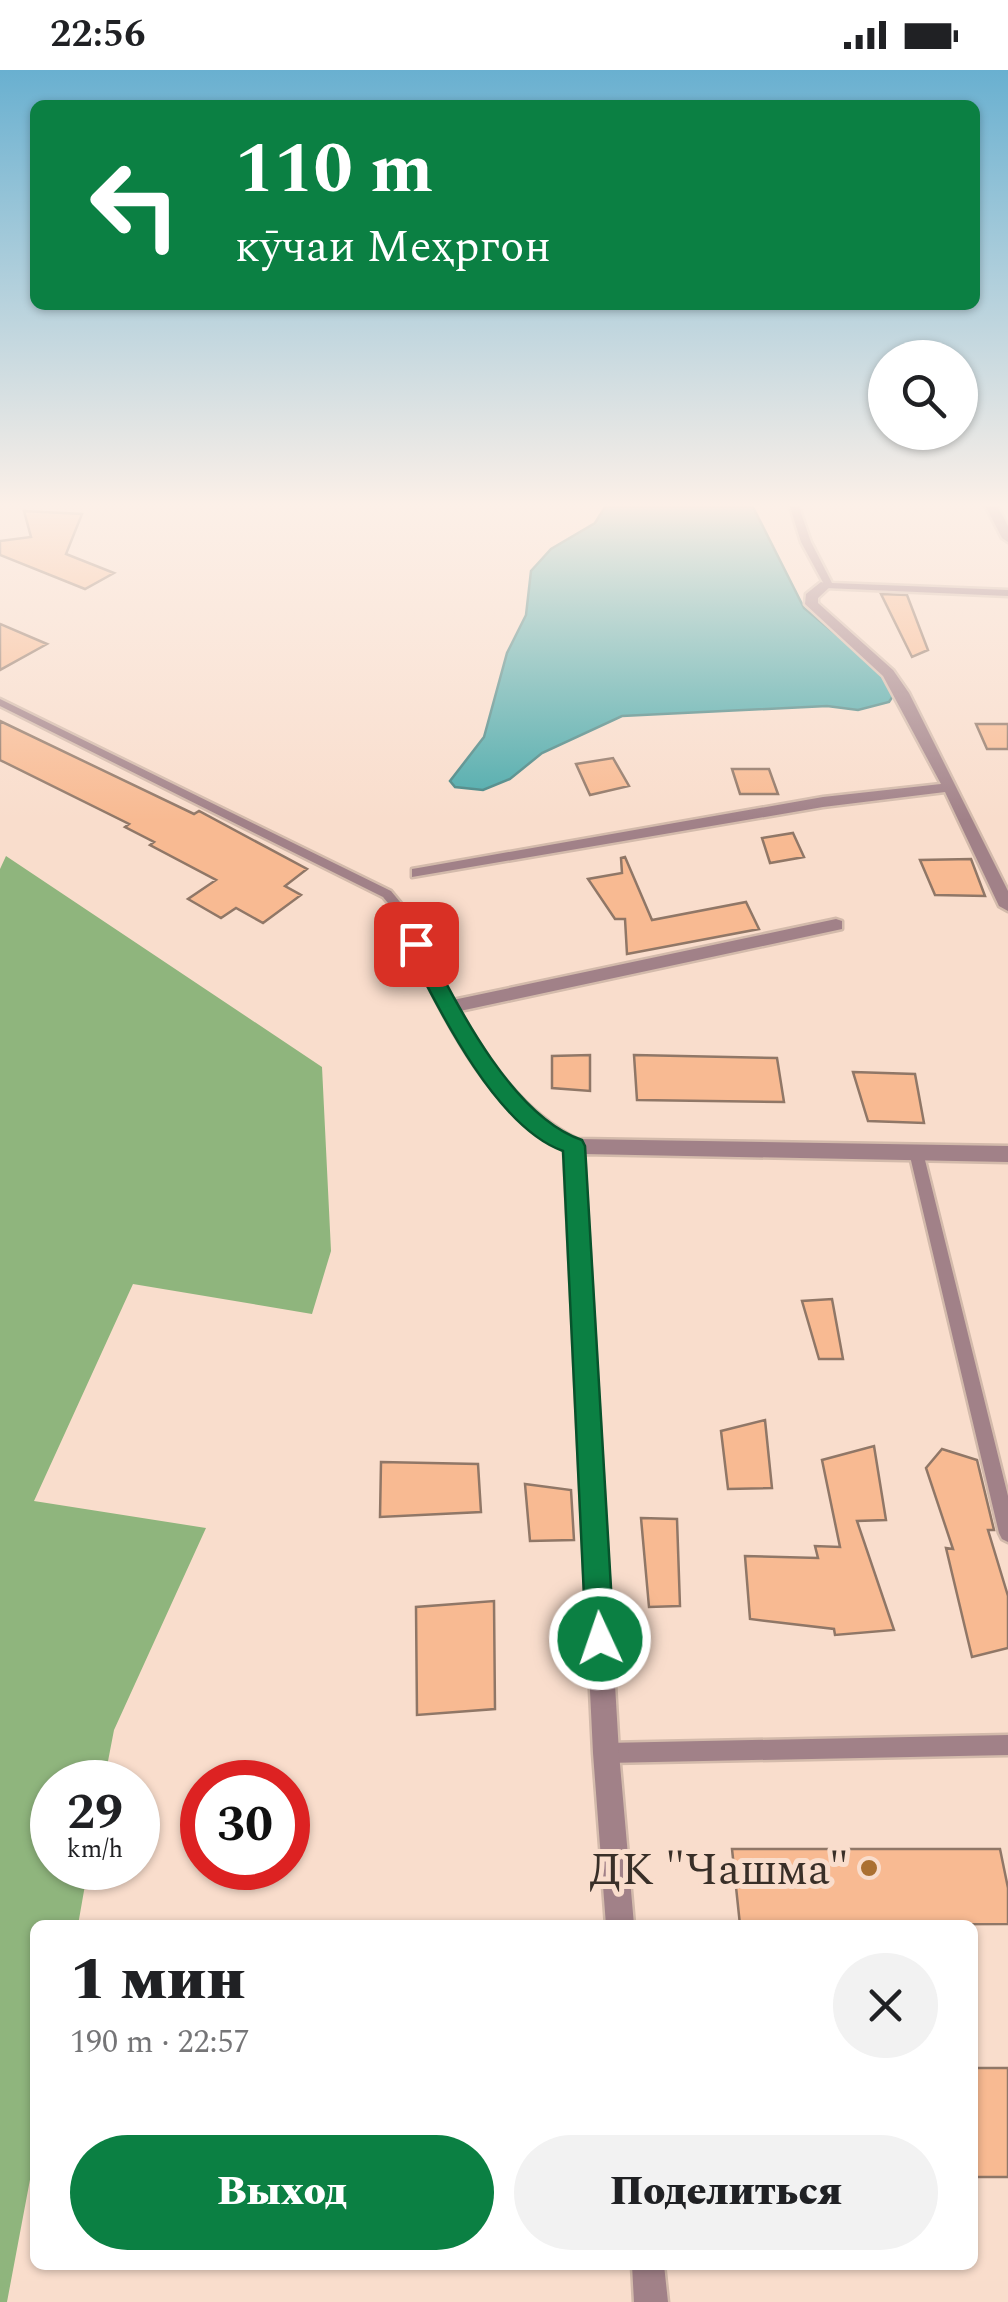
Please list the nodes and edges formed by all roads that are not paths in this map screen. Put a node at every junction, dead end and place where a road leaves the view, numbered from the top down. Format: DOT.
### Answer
graph roads {
  1 [pos="820,611"];
  2 [pos="0,702"];
  3 [pos="950,787"];
  4 [pos="418,873"];
  5 [pos="1007,906"];
  6 [pos="836,925"];
  7 [pos="416,944"];
  8 [pos="448,1007"];
  9 [pos="574,1146"];
  10 [pos="916,1152"];
  11 [pos="1008,1154"];
  12 [pos="1008,1533"];
  13 [pos="1008,1745"];
  14 [pos="606,1753"];
  15 [pos="620,1920"];
  16 [pos="648,2270"];
  17 [pos="651,2302"];
  1 -- 3 [label="street"];
  2 -- 7 [label="lane"];
  3 -- 4 [label="street"];
  3 -- 5 [label="street"];
  6 -- 8 [label="street"];
  7 -- 8 [label="street"];
  8 -- 9 [label="street"];
  9 -- 10 [label="street"];
  9 -- 14 [label="street"];
  10 -- 11 [label="street"];
  10 -- 12 [label="lane"];
  13 -- 14 [label="lane"];
  14 -- 15 [label="street"];
  16 -- 17 [label="street"];
}
